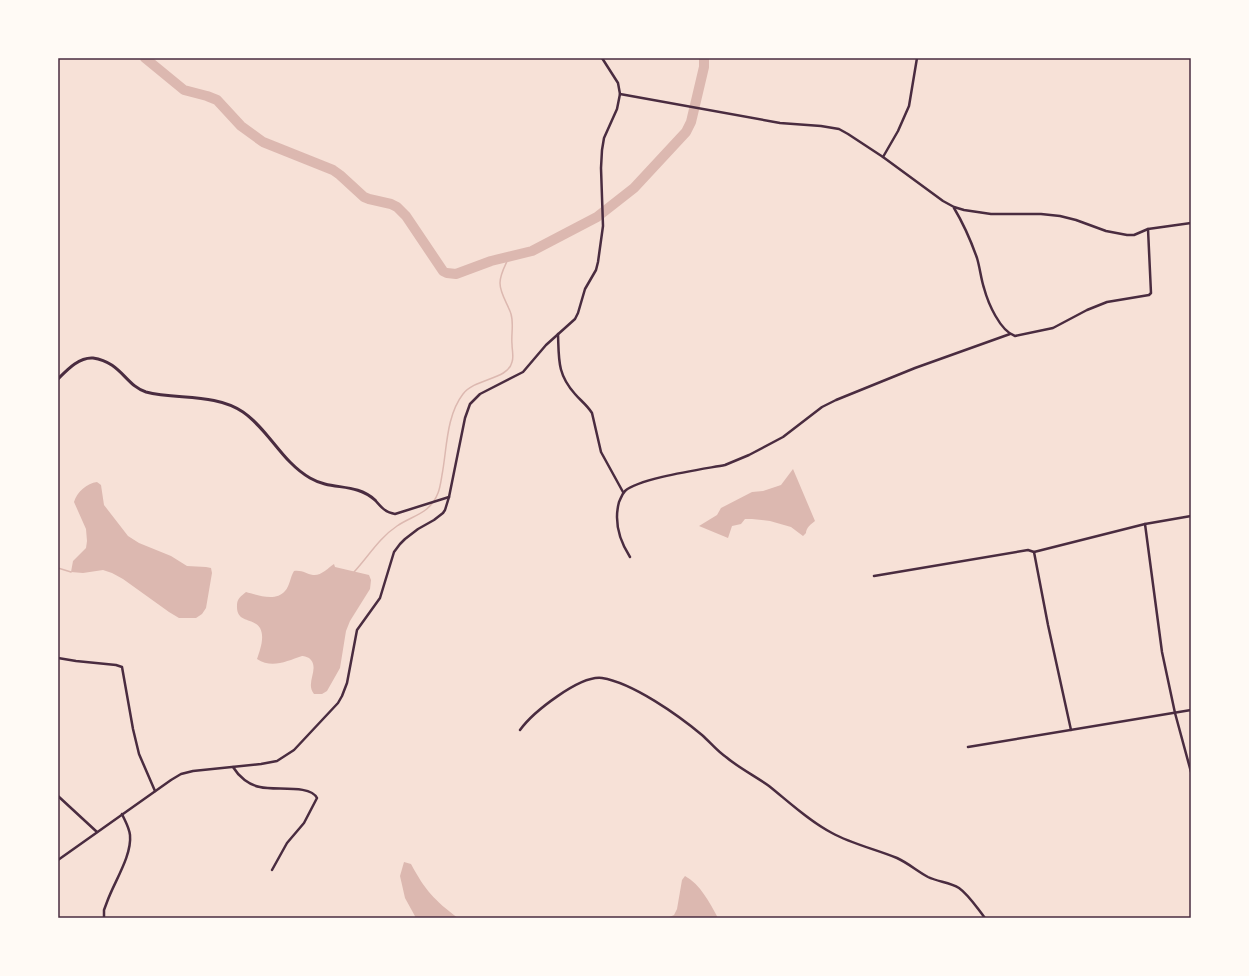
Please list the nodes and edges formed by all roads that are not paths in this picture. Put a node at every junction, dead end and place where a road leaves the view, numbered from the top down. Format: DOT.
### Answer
graph roads {
  1 [pos="602,58"];
  2 [pos="917,58"];
  3 [pos="620,94"];
  4 [pos="883,157"];
  5 [pos="954,207"];
  6 [pos="1191,223"];
  7 [pos="1148,229"];
  8 [pos="558,334"];
  9 [pos="1010,334"];
  10 [pos="58,379"];
  11 [pos="623,492"];
  12 [pos="449,497"];
  13 [pos="375,500"];
  14 [pos="1191,516"];
  15 [pos="1145,524"];
  16 [pos="1034,552"];
  17 [pos="630,557"];
  18 [pos="874,576"];
  19 [pos="58,658"];
  20 [pos="1191,710"];
  21 [pos="1176,713"];
  22 [pos="520,730"];
  23 [pos="1071,730"];
  24 [pos="968,747"];
  25 [pos="232,767"];
  26 [pos="1191,772"];
  27 [pos="155,791"];
  28 [pos="58,796"];
  29 [pos="122,814"];
  30 [pos="97,832"];
  31 [pos="58,860"];
  32 [pos="272,870"];
  33 [pos="966,889"];
  34 [pos="961,890"];
  35 [pos="104,918"];
  36 [pos="985,918"];
  1 -- 3 [label="street"];
  2 -- 4 [label="street"];
  3 -- 4 [label="street"];
  3 -- 8 [label="street"];
  4 -- 5 [label="street"];
  5 -- 7 [label="street"];
  5 -- 9 [label="street"];
  6 -- 7 [label="street"];
  7 -- 9 [label="street"];
  8 -- 11 [label="street"];
  8 -- 12 [label="street"];
  9 -- 11 [label="street"];
  10 -- 13 [label="street"];
  11 -- 17 [label="street"];
  12 -- 13 [label="street"];
  12 -- 25 [label="street"];
  14 -- 15 [label="street"];
  15 -- 16 [label="street"];
  15 -- 21 [label="street"];
  16 -- 18 [label="street"];
  16 -- 23 [label="street"];
  19 -- 27 [label="street"];
  20 -- 21 [label="street"];
  21 -- 23 [label="street"];
  21 -- 26 [label="street"];
  22 -- 34 [label="street"];
  23 -- 24 [label="street"];
  25 -- 27 [label="street"];
  25 -- 32 [label="street"];
  27 -- 29 [label="street"];
  28 -- 30 [label="street"];
  29 -- 30 [label="street"];
  29 -- 35 [label="street"];
  30 -- 31 [label="street"];
  33 -- 34 [label="street"];
  34 -- 36 [label="street"];
}
